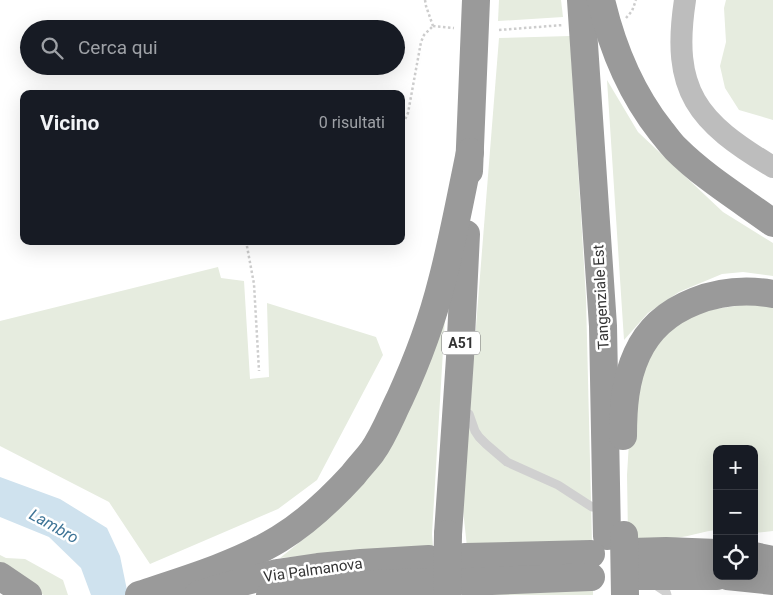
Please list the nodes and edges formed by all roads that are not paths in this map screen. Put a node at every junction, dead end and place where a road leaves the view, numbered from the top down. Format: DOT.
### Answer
graph roads {
  1 [pos="476,0"];
  2 [pos="581,0"];
  3 [pos="601,0"];
  4 [pos="685,0"];
  5 [pos="470,152"];
  6 [pos="773,167"];
  7 [pos="773,223"];
  8 [pos="773,294"];
  9 [pos="469,414"];
  10 [pos="592,507"];
  11 [pos="773,544"];
  12 [pos="758,546"];
  13 [pos="713,549"];
  14 [pos="666,551"];
  15 [pos="713,553"];
  16 [pos="758,557"];
  17 [pos="773,560"];
  18 [pos="614,565"];
  19 [pos="448,575"];
  20 [pos="0,576"];
  21 [pos="713,576"];
  22 [pos="758,579"];
  23 [pos="773,581"];
  24 [pos="668,594"];
  25 [pos="28,595"];
  26 [pos="139,595"];
  27 [pos="198,595"];
  28 [pos="270,595"];
  1 -- 5 [label="highway, A51"];
  2 -- 18 [label="highway, Tangenziale Est"];
  3 -- 7 [label="highway"];
  4 -- 6 [label="street"];
  5 -- 19 [label="highway, A51, bridge"];
  5 -- 26 [label="highway"];
  8 -- 18 [label="highway"];
  9 -- 10 [label="lane"];
  11 -- 12 [label="highway"];
  13 -- 14 [label="highway"];
  14 -- 15 [label="highway"];
  14 -- 18 [label="highway"];
  16 -- 17 [label="highway"];
  18 -- 19 [label="highway, Via Palmanova"];
  18 -- 21 [label="highway"];
  18 -- 24 [label="lane"];
  19 -- 27 [label="highway, Via Palmanova"];
  19 -- 28 [label="highway, Via Palmanova"];
  20 -- 25 [label="highway"];
  22 -- 23 [label="highway"];
}
